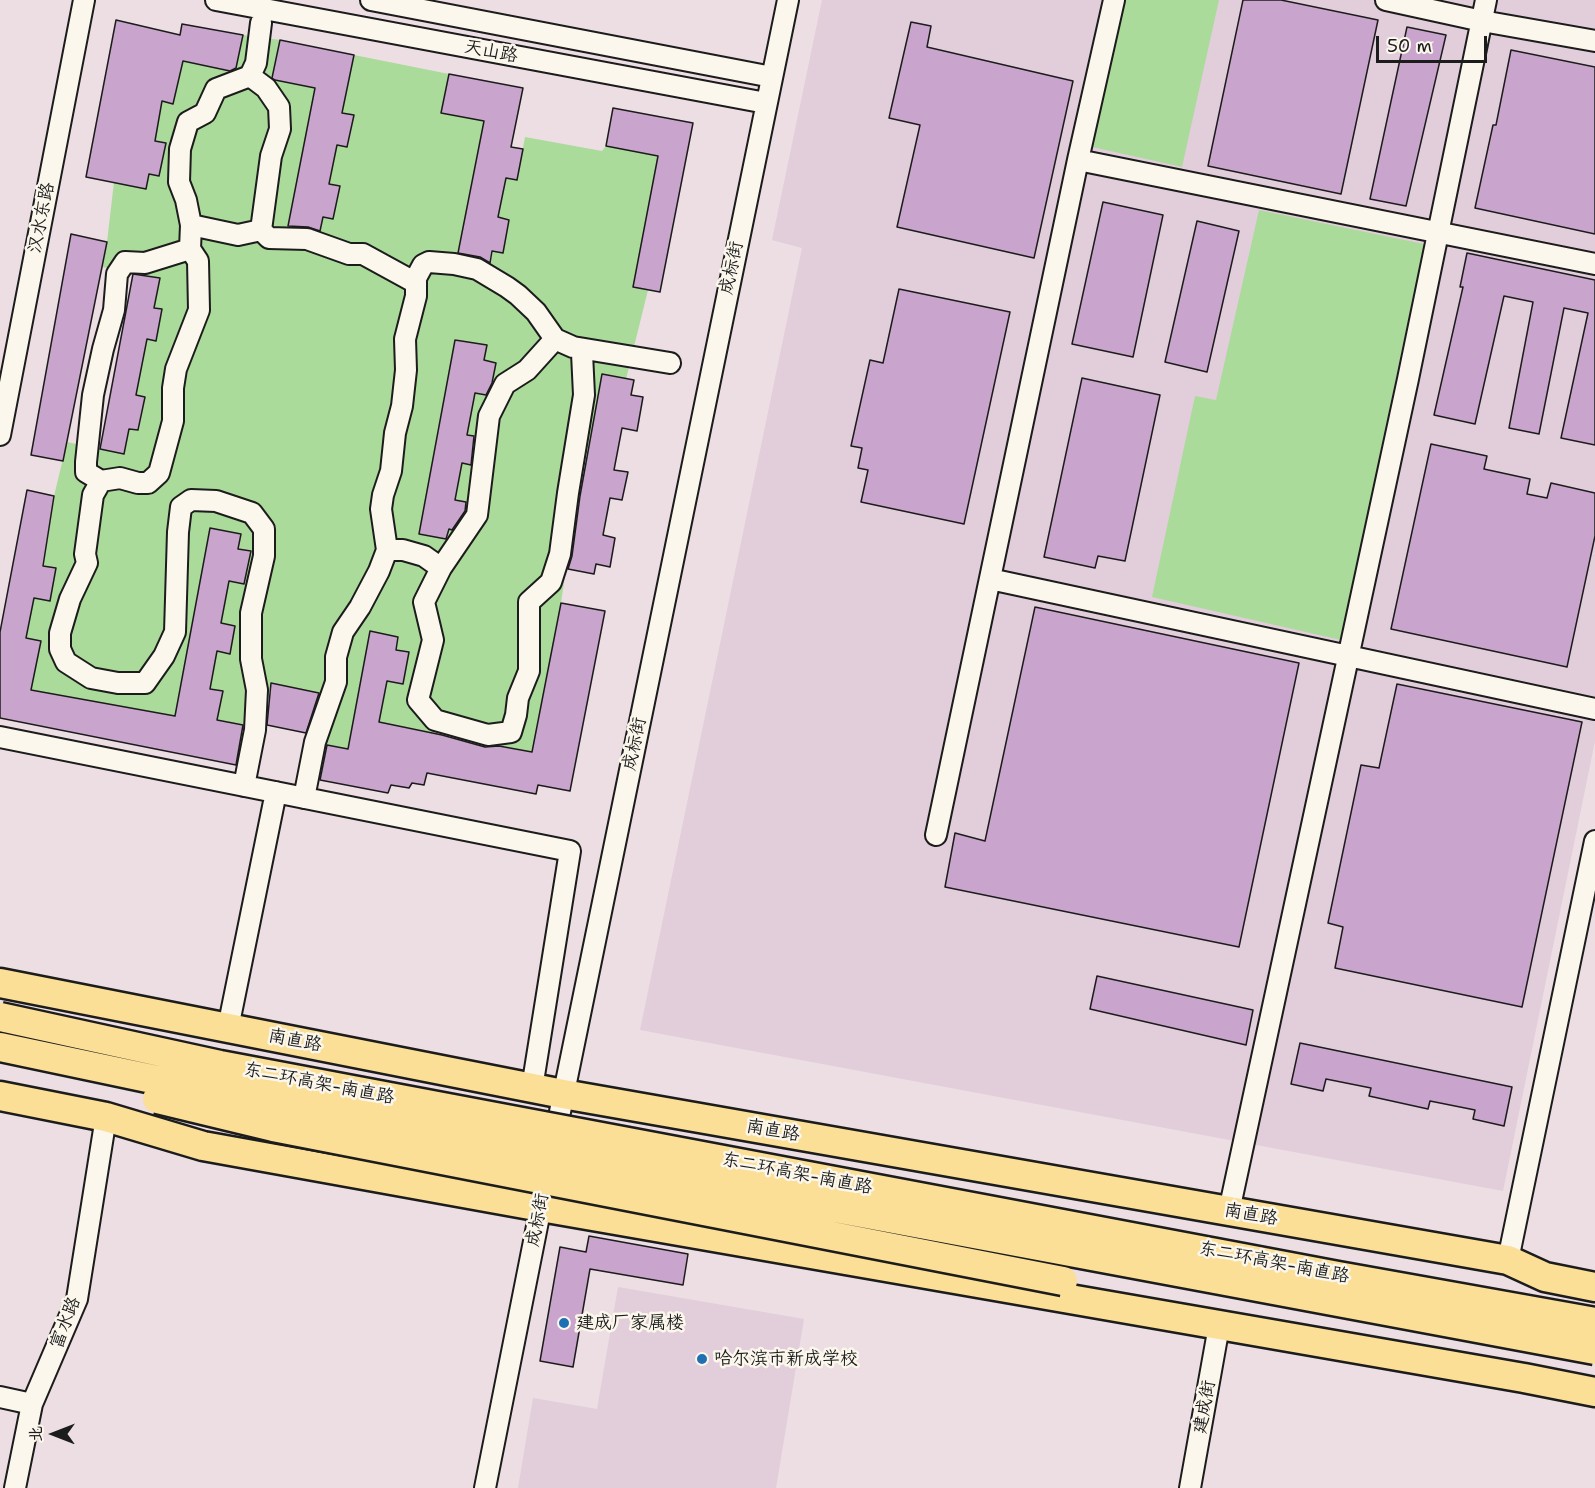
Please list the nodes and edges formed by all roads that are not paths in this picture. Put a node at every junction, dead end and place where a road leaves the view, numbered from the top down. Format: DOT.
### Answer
graph roads {
  1 [pos="84,0"];
  2 [pos="216,0"];
  3 [pos="371,0"];
  4 [pos="788,0"];
  5 [pos="1114,0"];
  6 [pos="1386,0"];
  7 [pos="1486,0"];
  8 [pos="1482,21"];
  9 [pos="261,23"];
  10 [pos="1595,41"];
  11 [pos="250,76"];
  12 [pos="772,77"];
  13 [pos="766,103"];
  14 [pos="1078,160"];
  15 [pos="191,225"];
  16 [pos="261,230"];
  17 [pos="1438,232"];
  18 [pos="190,249"];
  19 [pos="1595,264"];
  20 [pos="416,283"];
  21 [pos="555,339"];
  22 [pos="582,354"];
  23 [pos="670,363"];
  24 [pos="0,435"];
  25 [pos="101,481"];
  26 [pos="387,550"];
  27 [pos="441,568"];
  28 [pos="990,579"];
  29 [pos="1349,655"];
  30 [pos="1595,709"];
  31 [pos="0,737"];
  32 [pos="244,786"];
  33 [pos="276,792"];
  34 [pos="304,798"];
  35 [pos="936,835"];
  36 [pos="1595,841"];
  37 [pos="0,983"];
  38 [pos="0,1000"];
  39 [pos="0,1017"];
  40 [pos="228,1028"];
  41 [pos="0,1050"];
  42 [pos="532,1088"];
  43 [pos="563,1094"];
  44 [pos="0,1096"];
  45 [pos="106,1117"];
  46 [pos="541,1207"];
  47 [pos="1229,1211"];
  48 [pos="1508,1260"];
  49 [pos="1595,1287"];
  50 [pos="1595,1322"];
  51 [pos="1210,1324"];
  52 [pos="1595,1350"];
  53 [pos="1595,1392"];
  54 [pos="0,1397"];
  55 [pos="32,1404"];
  56 [pos="15,1488"];
  57 [pos="485,1488"];
  58 [pos="1190,1488"];
  1 -- 24 [label="street, 汉水东路"];
  2 -- 13 [label="street, 天山路"];
  3 -- 12 [label="street, 天山路"];
  4 -- 12 [label="street, 成标街"];
  5 -- 14 [label="street"];
  6 -- 8 [label="street"];
  7 -- 8 [label="street"];
  8 -- 10 [label="street"];
  8 -- 17 [label="street"];
  9 -- 11 [label="street"];
  11 -- 15 [label="street"];
  11 -- 16 [label="street"];
  12 -- 13 [label="street, 成标街"];
  13 -- 43 [label="street, 成标街"];
  14 -- 17 [label="street"];
  14 -- 28 [label="street"];
  15 -- 16 [label="street"];
  15 -- 18 [label="street"];
  16 -- 20 [label="street"];
  17 -- 19 [label="street"];
  17 -- 29 [label="street"];
  18 -- 25 [label="street"];
  18 -- 25 [label="street"];
  20 -- 21 [label="street"];
  20 -- 26 [label="street"];
  21 -- 23 [label="street"];
  21 -- 27 [label="street"];
  22 -- 27 [label="street"];
  25 -- 32 [label="street"];
  26 -- 27 [label="street"];
  26 -- 34 [label="street"];
  28 -- 29 [label="street"];
  28 -- 35 [label="street"];
  29 -- 30 [label="street"];
  29 -- 47 [label="street"];
  31 -- 32 [label="street"];
  32 -- 33 [label="street"];
  33 -- 34 [label="street"];
  33 -- 40 [label="street"];
  34 -- 42 [label="street"];
  36 -- 48 [label="street"];
  37 -- 40 [label="highway, 南直路"];
  38 -- 42 [label="highway"];
  39 -- 50 [label="highway, 东二环高架-南直路, bridge"];
  40 -- 42 [label="highway, 南直路"];
  41 -- 51 [label="highway, bridge"];
  41 -- 52 [label="highway, 东二环高架-南直路, bridge"];
  42 -- 43 [label="highway, 南直路"];
  43 -- 46 [label="street, 成标街"];
  43 -- 47 [label="highway, 南直路"];
  44 -- 45 [label="highway"];
  45 -- 46 [label="highway"];
  45 -- 55 [label="street, 富水路"];
  46 -- 51 [label="highway"];
  46 -- 57 [label="street, 成标街"];
  47 -- 48 [label="highway, 南直路"];
  48 -- 49 [label="highway, 南直路"];
  51 -- 53 [label="highway"];
  51 -- 58 [label="street, 建成街"];
  54 -- 55 [label="street"];
  55 -- 56 [label="street, 富水路"];
}
